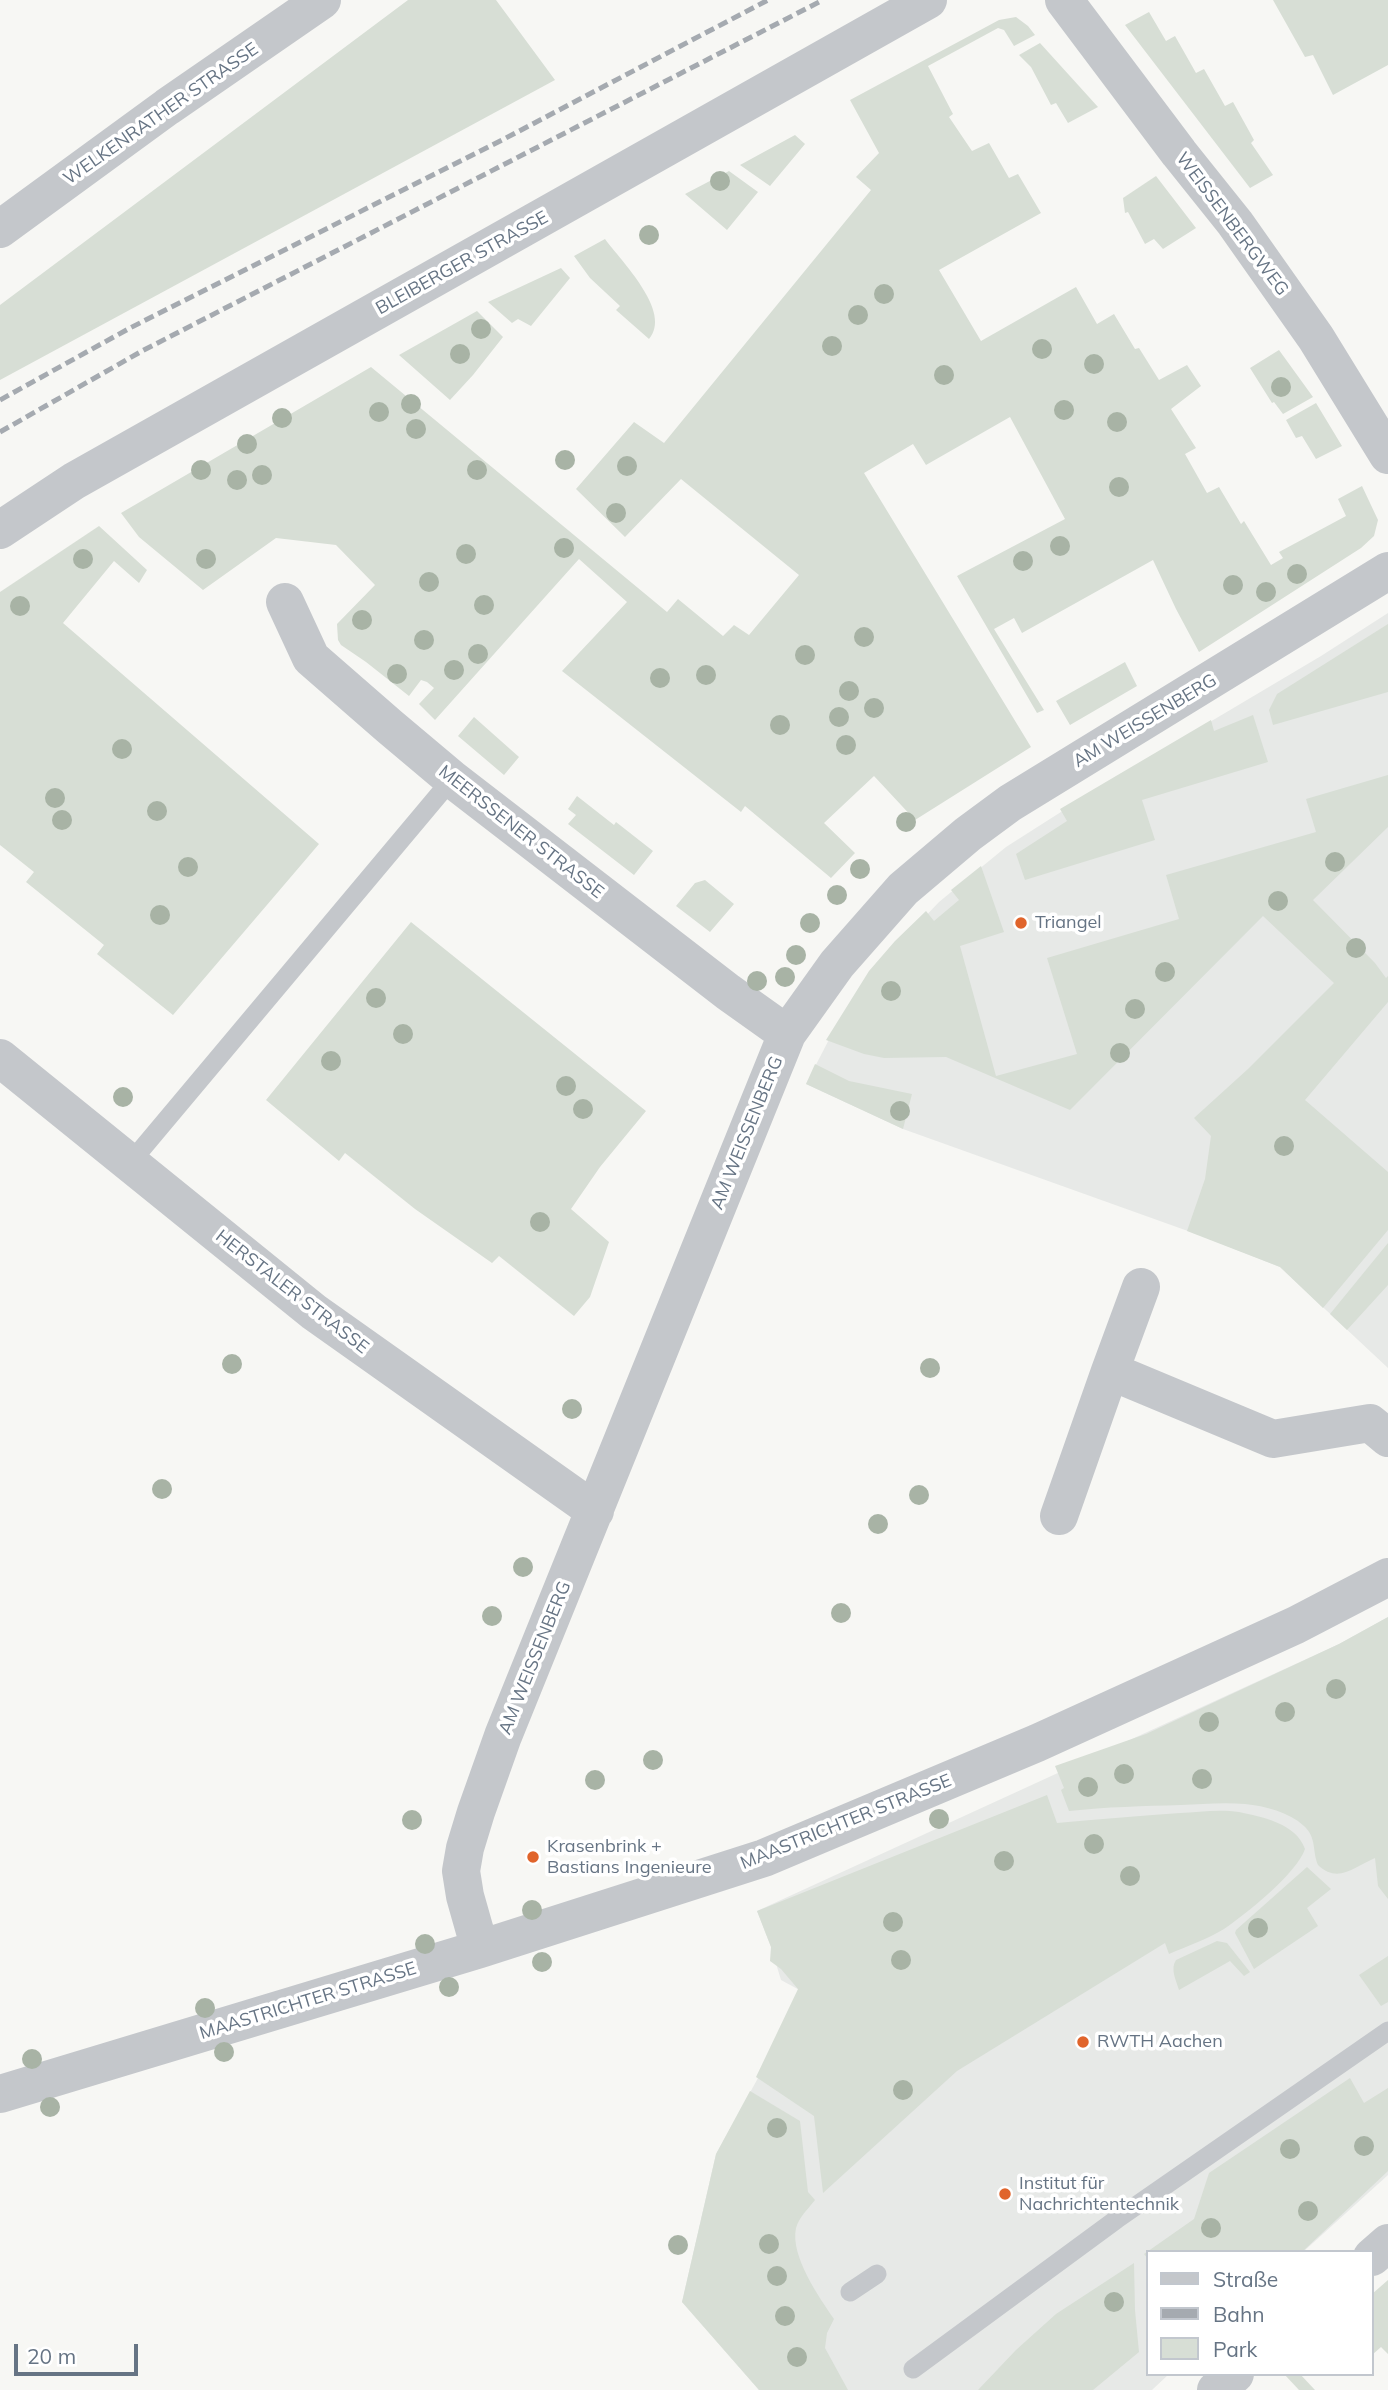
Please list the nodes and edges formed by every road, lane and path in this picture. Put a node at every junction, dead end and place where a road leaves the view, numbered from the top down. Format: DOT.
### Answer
graph roads {
  1 [pos="322,0"];
  2 [pos="928,0"];
  3 [pos="1064,0"];
  4 [pos="0,229"];
  5 [pos="1388,455"];
  6 [pos="0,530"];
  7 [pos="1388,571"];
  8 [pos="285,602"];
  9 [pos="452,779"];
  10 [pos="787,1034"];
  11 [pos="0,1058"];
  12 [pos="130,1163"];
  13 [pos="1141,1287"];
  14 [pos="1110,1371"];
  15 [pos="1388,1438"];
  16 [pos="595,1511"];
  17 [pos="1059,1516"];
  18 [pos="1388,1577"];
  19 [pos="480,1949"];
  20 [pos="1388,2031"];
  21 [pos="0,2094"];
  22 [pos="1388,2243"];
  23 [pos="1374,2255"];
  24 [pos="877,2274"];
  25 [pos="850,2292"];
  26 [pos="913,2369"];
  27 [pos="1233,2376"];
  28 [pos="1216,2390"];
  1 -- 4 [label="street, WELKENRATHER STRASSE"];
  2 -- 6 [label="street, BLEIBERGER STRASSE"];
  3 -- 5 [label="street, WEISSENBERGWEG"];
  7 -- 10 [label="street, AM WEISSENBERG"];
  8 -- 9 [label="street, MEERSSENER STRASSE"];
  9 -- 10 [label="street, MEERSSENER STRASSE"];
  9 -- 12 [label="lane"];
  10 -- 16 [label="street, AM WEISSENBERG"];
  11 -- 12 [label="street, HERSTALER STRASSE"];
  12 -- 16 [label="street, HERSTALER STRASSE"];
  13 -- 14 [label="street"];
  14 -- 15 [label="street"];
  14 -- 17 [label="street"];
  16 -- 19 [label="street, AM WEISSENBERG"];
  18 -- 19 [label="street, MAASTRICHTER STRASSE"];
  19 -- 21 [label="street, MAASTRICHTER STRASSE"];
  20 -- 26 [label="lane"];
  22 -- 23 [label="street"];
  24 -- 25 [label="lane"];
  27 -- 28 [label="street"];
}
